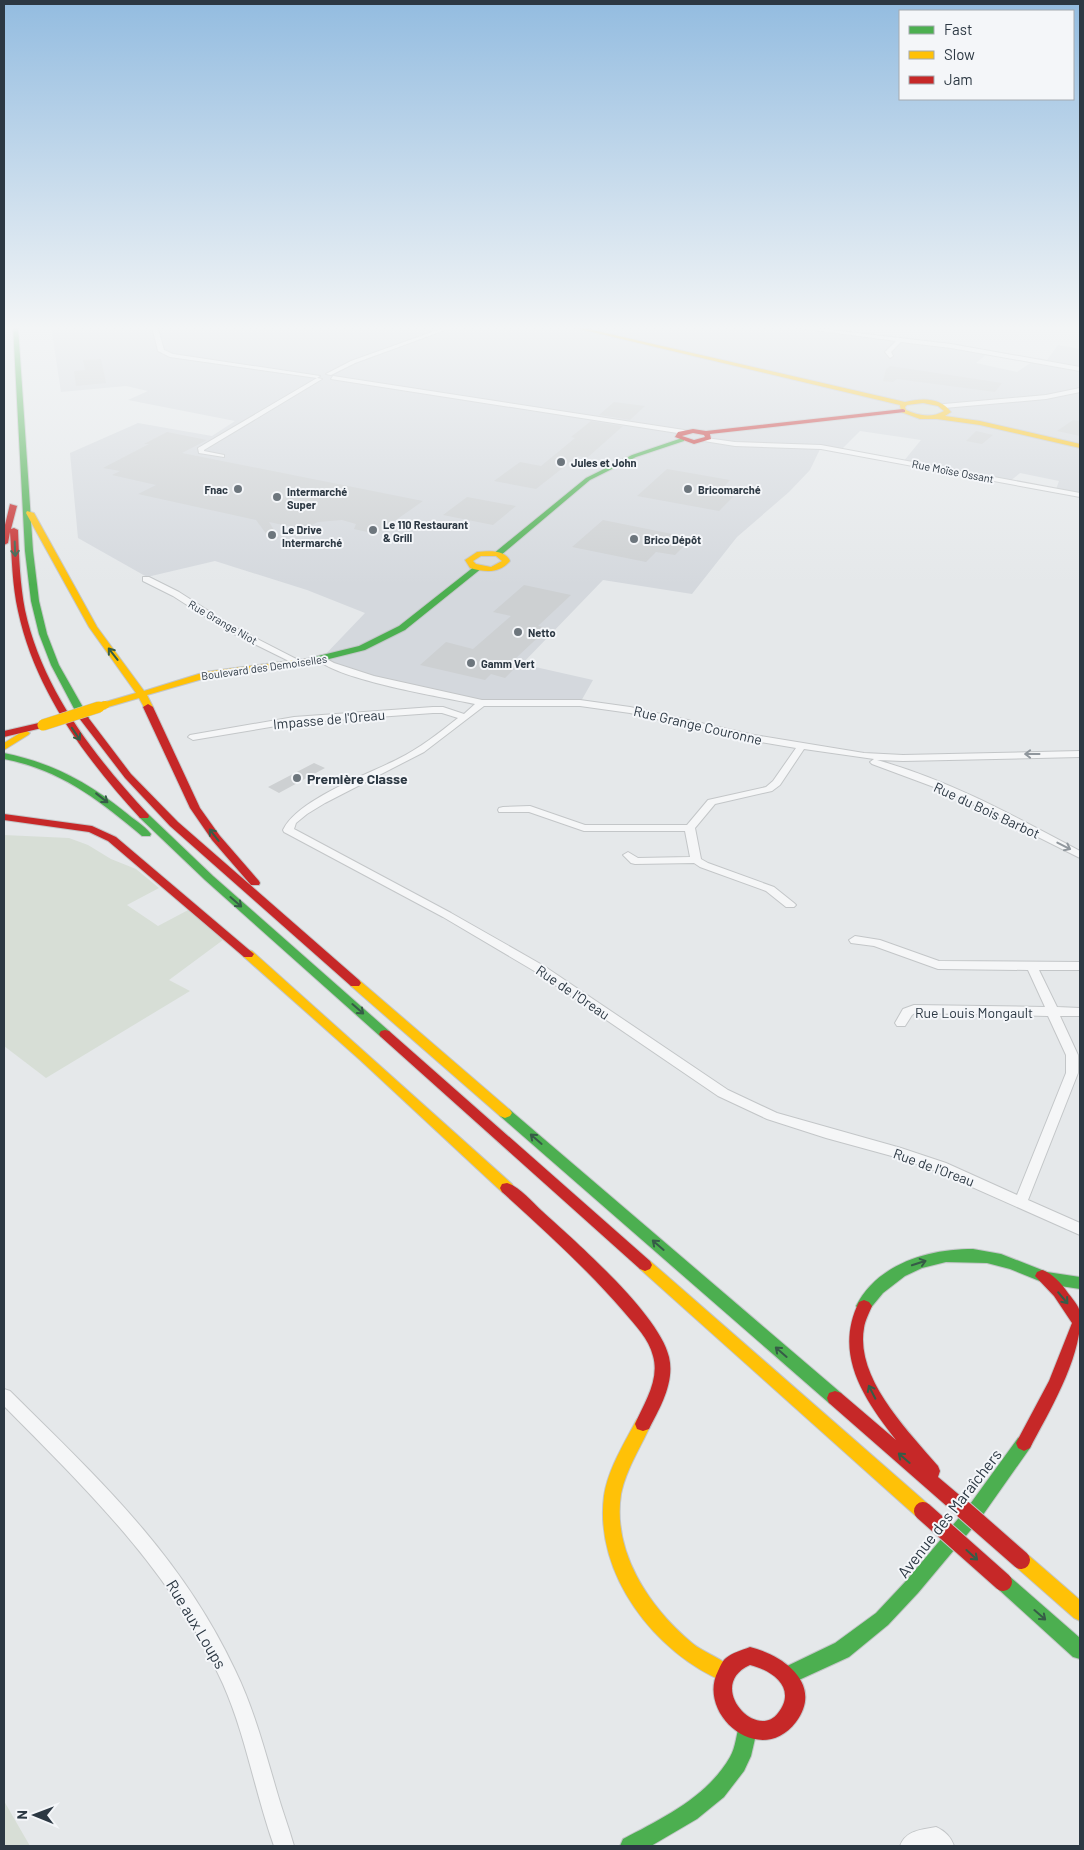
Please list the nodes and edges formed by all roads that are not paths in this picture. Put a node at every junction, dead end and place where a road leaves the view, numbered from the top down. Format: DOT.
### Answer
graph roads {
  1 [pos="9,412"];
  2 [pos="20,412"];
  3 [pos="260,412"];
  4 [pos="544,412"];
  5 [pos="869,412"];
  6 [pos="944,412"];
  7 [pos="10,433"];
  8 [pos="683,436"];
  9 [pos="706,437"];
  10 [pos="1080,446"];
  11 [pos="222,456"];
  12 [pos="1080,495"];
  13 [pos="26,507"];
  14 [pos="4,543"];
  15 [pos="146,579"];
  16 [pos="321,659"];
  17 [pos="300,663"];
  18 [pos="142,693"];
  19 [pos="482,703"];
  20 [pos="465,717"];
  21 [pos="30,729"];
  22 [pos="4,734"];
  23 [pos="193,737"];
  24 [pos="4,740"];
  25 [pos="4,747"];
  26 [pos="801,747"];
  27 [pos="844,754"];
  28 [pos="1080,754"];
  29 [pos="4,756"];
  30 [pos="890,763"];
  31 [pos="502,810"];
  32 [pos="4,816"];
  33 [pos="690,828"];
  34 [pos="628,855"];
  35 [pos="1080,855"];
  36 [pos="696,860"];
  37 [pos="209,878"];
  38 [pos="790,905"];
  39 [pos="276,914"];
  40 [pos="855,940"];
  41 [pos="1032,966"];
  42 [pos="1080,966"];
  43 [pos="1053,1012"];
  44 [pos="1080,1012"];
  45 [pos="901,1023"];
  46 [pos="1021,1201"];
  47 [pos="1080,1228"];
  48 [pos="1042,1276"];
  49 [pos="1080,1283"];
  50 [pos="1080,1322"];
  51 [pos="4,1396"];
  52 [pos="942,1488"];
  53 [pos="1080,1612"];
  54 [pos="1080,1650"];
  55 [pos="725,1673"];
  56 [pos="788,1676"];
  57 [pos="747,1730"];
  58 [pos="284,1846"];
  59 [pos="630,1846"];
  60 [pos="910,1846"];
  61 [pos="944,1846"];
  1 -- 7 [label="main road"];
  2 -- 13 [label="main road"];
  3 -- 11 [label="street"];
  4 -- 8 [label="street"];
  5 -- 9 [label="main road"];
  6 -- 10 [label="main road"];
  8 -- 9 [label="main road"];
  8 -- 16 [label="main road, Boulevard des Demoiselles"];
  9 -- 12 [label="street, Rue Moïse Ossant"];
  18 -- 13 [label="main road, one-way"];
  13 -- 39 [label="main road"];
  14 -- 37 [label="main road, one-way"];
  15 -- 17 [label="street, Rue Grange Niot"];
  16 -- 17 [label="main road, Boulevard des Demoiselles"];
  16 -- 19 [label="street, Rue Grange Couronne"];
  17 -- 18 [label="main road, Boulevard des Demoiselles"];
  18 -- 21 [label="main road, Boulevard des Demoiselles, bridge"];
  39 -- 18 [label="main road, one-way"];
  19 -- 20 [label="street, Rue de l'Oreau"];
  19 -- 26 [label="street, Rue Grange Couronne"];
  20 -- 23 [label="street, Impasse de l'Oreau"];
  20 -- 46 [label="street, Rue de l'Oreau"];
  21 -- 22 [label="main road, Boulevard des Demoiselles"];
  21 -- 25 [label="main road, Boulevard des Demoiselles"];
  24 -- 25 [label="main road"];
  26 -- 27 [label="street, Rue Grange Couronne"];
  26 -- 33 [label="street"];
  27 -- 30 [label="street, Rue du Bois Barbot"];
  28 -- 30 [label="street, one-way"];
  29 -- 37 [label="main road, one-way"];
  30 -- 35 [label="street, Rue du Bois Barbot, one-way"];
  31 -- 33 [label="street"];
  32 -- 55 [label="main road"];
  33 -- 36 [label="street"];
  34 -- 36 [label="street"];
  36 -- 38 [label="street"];
  37 -- 54 [label="main road, one-way, bridge"];
  52 -- 39 [label="main road, one-way"];
  40 -- 41 [label="street"];
  41 -- 42 [label="street"];
  41 -- 43 [label="street, Rue Louis Mongault"];
  43 -- 44 [label="street, Rue Louis Mongault"];
  43 -- 45 [label="street, Rue Louis Mongault"];
  43 -- 46 [label="street, Rue Louis Mongault"];
  46 -- 47 [label="street, Rue de l'Oreau"];
  48 -- 49 [label="main road"];
  48 -- 50 [label="main road, one-way"];
  52 -- 48 [label="main road, one-way"];
  50 -- 56 [label="main road, Avenue des Maraîchers"];
  51 -- 58 [label="street, Rue aux Loups"];
  52 -- 53 [label="main road, bridge"];
  55 -- 56 [label="main road"];
  55 -- 57 [label="main road"];
  56 -- 57 [label="main road"];
  57 -- 59 [label="main road"];
  60 -- 61 [label="street"];
}
